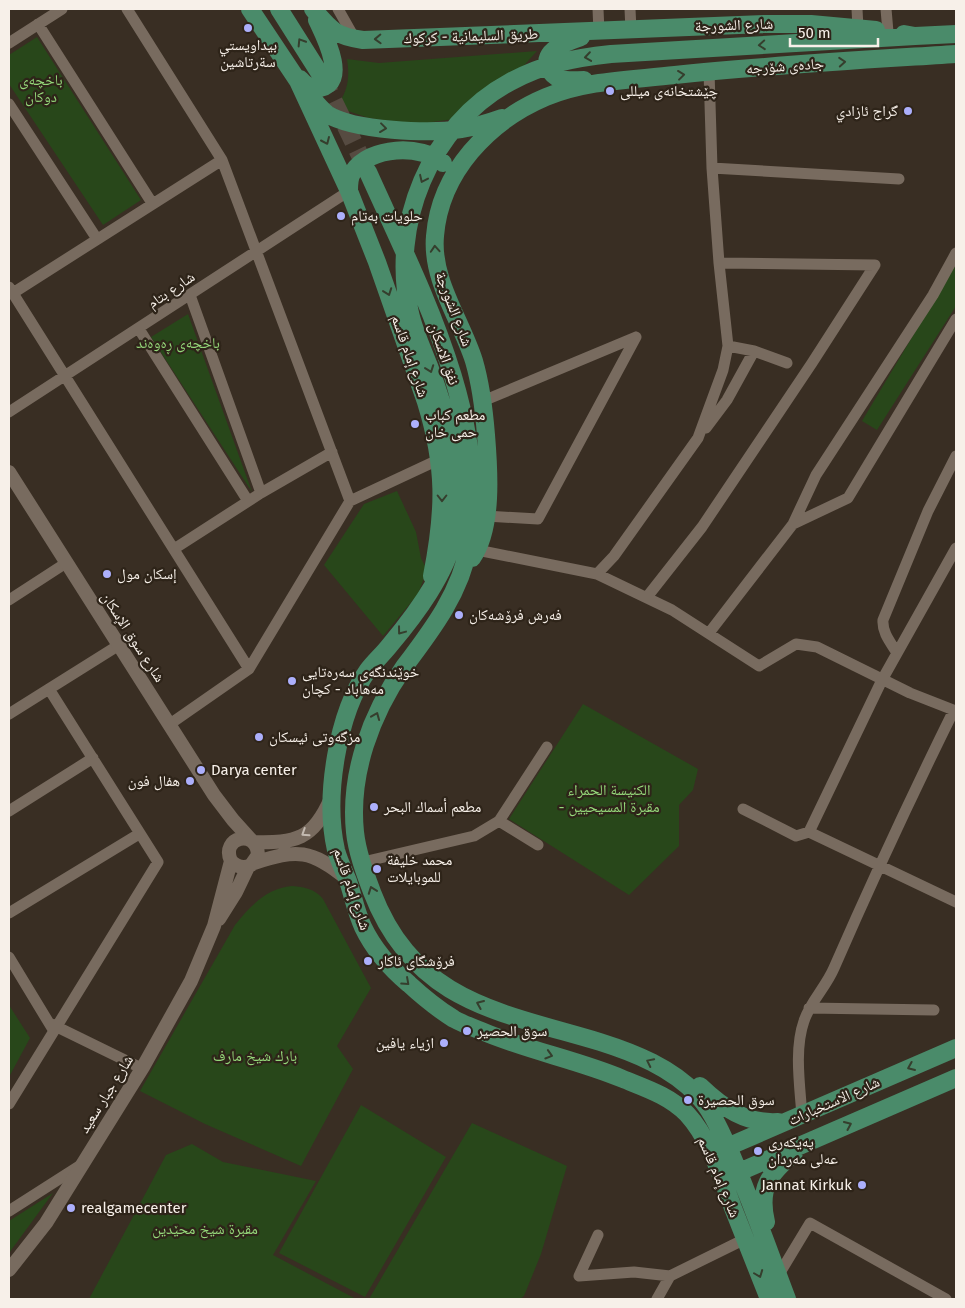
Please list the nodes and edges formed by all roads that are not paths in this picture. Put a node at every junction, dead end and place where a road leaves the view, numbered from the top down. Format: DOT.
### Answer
graph roads {
  1 [pos="62,9"];
  2 [pos="127,9"];
  3 [pos="250,9"];
  4 [pos="279,9"];
  5 [pos="313,9"];
  6 [pos="338,9"];
  7 [pos="598,9"];
  8 [pos="630,9"];
  9 [pos="857,9"];
  10 [pos="886,9"];
  11 [pos="38,24"];
  12 [pos="858,28"];
  13 [pos="631,30"];
  14 [pos="601,32"];
  15 [pos="888,32"];
  16 [pos="956,34"];
  17 [pos="915,36"];
  18 [pos="348,37"];
  19 [pos="9,43"];
  20 [pos="956,54"];
  21 [pos="284,59"];
  22 [pos="709,71"];
  23 [pos="322,77"];
  24 [pos="298,81"];
  25 [pos="614,81"];
  26 [pos="9,104"];
  27 [pos="514,114"];
  28 [pos="222,160"];
  29 [pos="712,168"];
  30 [pos="368,172"];
  31 [pos="453,175"];
  32 [pos="899,179"];
  33 [pos="349,191"];
  34 [pos="152,203"];
  35 [pos="97,240"];
  36 [pos="257,250"];
  37 [pos="955,257"];
  38 [pos="719,263"];
  39 [pos="11,290"];
  40 [pos="190,296"];
  41 [pos="956,319"];
  42 [pos="138,329"];
  43 [pos="728,346"];
  44 [pos="754,351"];
  45 [pos="787,363"];
  46 [pos="65,376"];
  47 [pos="483,401"];
  48 [pos="9,412"];
  49 [pos="698,438"];
  50 [pos="332,452"];
  51 [pos="956,456"];
  52 [pos="440,459"];
  53 [pos="11,482"];
  54 [pos="261,493"];
  55 [pos="248,501"];
  56 [pos="350,501"];
  57 [pos="486,516"];
  58 [pos="793,524"];
  59 [pos="956,548"];
  60 [pos="174,549"];
  61 [pos="473,549"];
  62 [pos="66,563"];
  63 [pos="462,571"];
  64 [pos="597,574"];
  65 [pos="429,591"];
  66 [pos="647,597"];
  67 [pos="9,600"];
  68 [pos="708,633"];
  69 [pos="118,645"];
  70 [pos="897,653"];
  71 [pos="249,669"];
  72 [pos="882,680"];
  73 [pos="49,689"];
  74 [pos="955,710"];
  75 [pos="9,714"];
  76 [pos="170,724"];
  77 [pos="547,747"];
  78 [pos="93,758"];
  79 [pos="214,795"];
  80 [pos="332,795"];
  81 [pos="743,808"];
  82 [pos="9,811"];
  83 [pos="499,821"];
  84 [pos="809,832"];
  85 [pos="139,834"];
  86 [pos="253,842"];
  87 [pos="232,844"];
  88 [pos="538,845"];
  89 [pos="231,861"];
  90 [pos="363,862"];
  91 [pos="251,865"];
  92 [pos="879,865"];
  93 [pos="347,879"];
  94 [pos="956,902"];
  95 [pos="9,913"];
  96 [pos="214,926"];
  97 [pos="9,957"];
  98 [pos="810,1008"];
  99 [pos="934,1010"];
  100 [pos="501,1013"];
  101 [pos="53,1027"];
  102 [pos="492,1035"];
  103 [pos="956,1048"];
  104 [pos="141,1068"];
  105 [pos="670,1073"];
  106 [pos="956,1078"];
  107 [pos="10,1101"];
  108 [pos="794,1119"];
  109 [pos="812,1141"];
  110 [pos="720,1151"];
  111 [pos="82,1164"];
  112 [pos="739,1172"];
  113 [pos="723,1180"];
  114 [pos="9,1211"];
  115 [pos="598,1235"];
  116 [pos="745,1239"];
  117 [pos="9,1270"];
  118 [pos="777,1272"];
  119 [pos="670,1276"];
  120 [pos="657,1299"];
  121 [pos="768,1299"];
  122 [pos="787,1299"];
  123 [pos="946,1299"];
  1 -- 11 [label="street"];
  2 -- 28 [label="street"];
  3 -- 21 [label="main road"];
  23 -- 4 [label="main road, one-way"];
  5 -- 18 [label="main road"];
  5 -- 21 [label="main road"];
  6 -- 18 [label="street"];
  7 -- 14 [label="street"];
  8 -- 13 [label="street"];
  9 -- 12 [label="street"];
  10 -- 15 [label="street"];
  11 -- 19 [label="street"];
  11 -- 34 [label="street"];
  12 -- 13 [label="main road, شارع الشورجة"];
  12 -- 15 [label="main road, شارع الشورجة"];
  13 -- 14 [label="main road, شارع الشورجة"];
  14 -- 18 [label="main road, طريق السليمانية - كركوك, one-way"];
  14 -- 25 [label="main road"];
  15 -- 17 [label="main road, شارع الشورجة"];
  16 -- 17 [label="main road, شارع الشورجة"];
  17 -- 65 [label="main road, one-way"];
  22 -- 20 [label="main road, جادەی شۆرجە, one-way"];
  21 -- 24 [label="main road"];
  25 -- 22 [label="main road, جادەی شۆرجە, one-way"];
  22 -- 29 [label="street"];
  24 -- 27 [label="main road, one-way"];
  24 -- 33 [label="main road, شارع إمام قاسم, one-way"];
  25 -- 27 [label="main road, شارع الشورجة"];
  26 -- 35 [label="street"];
  27 -- 31 [label="main road, شارع الشورجة"];
  28 -- 34 [label="street"];
  28 -- 36 [label="street"];
  29 -- 32 [label="street"];
  29 -- 38 [label="street"];
  30 -- 61 [label="main road, نفق الاسكان"];
  31 -- 33 [label="main road"];
  47 -- 31 [label="main road, شارع الشورجة, one-way"];
  33 -- 36 [label="street, شارع بتام"];
  33 -- 52 [label="main road, شارع إمام قاسم, one-way"];
  34 -- 35 [label="street"];
  35 -- 39 [label="street"];
  36 -- 40 [label="street, شارع بتام"];
  36 -- 50 [label="street"];
  37 -- 58 [label="street"];
  38 -- 43 [label="street"];
  38 -- 66 [label="street"];
  39 -- 46 [label="street"];
  40 -- 42 [label="street, شارع بتام"];
  40 -- 54 [label="street"];
  41 -- 58 [label="street"];
  42 -- 46 [label="street, شارع بتام"];
  42 -- 55 [label="street"];
  43 -- 44 [label="street"];
  43 -- 49 [label="street"];
  44 -- 45 [label="street"];
  44 -- 49 [label="street"];
  46 -- 48 [label="street, شارع بتام"];
  46 -- 60 [label="street"];
  47 -- 57 [label="main road, شارع الشورجة"];
  47 -- 57 [label="street"];
  49 -- 64 [label="street"];
  50 -- 54 [label="street"];
  50 -- 56 [label="street"];
  51 -- 70 [label="street"];
  52 -- 56 [label="street"];
  52 -- 65 [label="main road, شارع إمام قاسم, one-way"];
  53 -- 62 [label="street, شارع سوق الإسكان"];
  54 -- 55 [label="street"];
  55 -- 60 [label="street"];
  56 -- 71 [label="street"];
  57 -- 61 [label="main road, شارع الشورجة"];
  58 -- 68 [label="street"];
  59 -- 70 [label="street"];
  60 -- 71 [label="street"];
  61 -- 63 [label="main road, شارع الشورجة"];
  61 -- 64 [label="street"];
  62 -- 67 [label="street"];
  62 -- 69 [label="street, شارع سوق الإسكان"];
  90 -- 63 [label="main road, شارع إمام قاسم, one-way"];
  64 -- 66 [label="street"];
  65 -- 80 [label="main road, شارع إمام قاسم, one-way"];
  66 -- 68 [label="street"];
  68 -- 72 [label="street"];
  69 -- 73 [label="street"];
  69 -- 76 [label="street, شارع سوق الإسكان"];
  70 -- 72 [label="street"];
  71 -- 76 [label="street"];
  72 -- 74 [label="street"];
  72 -- 84 [label="street"];
  73 -- 75 [label="street"];
  73 -- 78 [label="street"];
  74 -- 92 [label="street"];
  76 -- 79 [label="street, شارع سوق الإسكان"];
  77 -- 83 [label="street"];
  78 -- 82 [label="street"];
  78 -- 85 [label="street"];
  79 -- 86 [label="street"];
  79 -- 87 [label="street"];
  80 -- 86 [label="street, one-way"];
  80 -- 93 [label="main road, شارع إمام قاسم"];
  81 -- 84 [label="street"];
  83 -- 88 [label="street"];
  83 -- 90 [label="street"];
  84 -- 92 [label="street"];
  85 -- 95 [label="street"];
  85 -- 101 [label="street"];
  86 -- 87 [label="street"];
  86 -- 91 [label="street"];
  87 -- 89 [label="street"];
  89 -- 91 [label="street"];
  89 -- 96 [label="street"];
  100 -- 90 [label="main road, شارع إمام قاسم, one-way"];
  91 -- 93 [label="street"];
  91 -- 96 [label="street"];
  92 -- 94 [label="street"];
  92 -- 98 [label="street"];
  93 -- 102 [label="main road, شارع إمام قاسم, one-way"];
  96 -- 104 [label="street, شارع جبار سعيد"];
  97 -- 101 [label="street"];
  98 -- 99 [label="street"];
  98 -- 108 [label="street"];
  100 -- 102 [label="main road"];
  105 -- 100 [label="main road, شارع إمام قاسم, one-way"];
  101 -- 104 [label="street"];
  101 -- 107 [label="street"];
  102 -- 110 [label="main road, شارع إمام قاسم, one-way"];
  103 -- 108 [label="main road, شارع الاستخبارات, one-way"];
  104 -- 111 [label="street, شارع جبار سعيد"];
  105 -- 108 [label="main road"];
  105 -- 110 [label="main road, شارع إمام قاسم"];
  109 -- 106 [label="main road, شارع الاستخبارات, one-way"];
  108 -- 110 [label="main road, شارع الاستخبارات"];
  109 -- 112 [label="main road, شارع الاستخبارات"];
  109 -- 118 [label="main road"];
  110 -- 112 [label="main road, شارع إمام قاسم"];
  110 -- 113 [label="main road, شارع إمام قاسم"];
  111 -- 114 [label="street"];
  111 -- 117 [label="street, شارع جبار سعيد"];
  112 -- 113 [label="main road, شارع الاستخبارات"];
  112 -- 118 [label="main road, شارع إمام قاسم"];
  113 -- 116 [label="main road, شارع إمام قاسم"];
  115 -- 119 [label="street"];
  116 -- 119 [label="street"];
  116 -- 121 [label="main road, شارع إمام قاسم, one-way"];
  118 -- 122 [label="main road, شارع إمام قاسم"];
  118 -- 123 [label="street"];
  119 -- 120 [label="street"];
}
